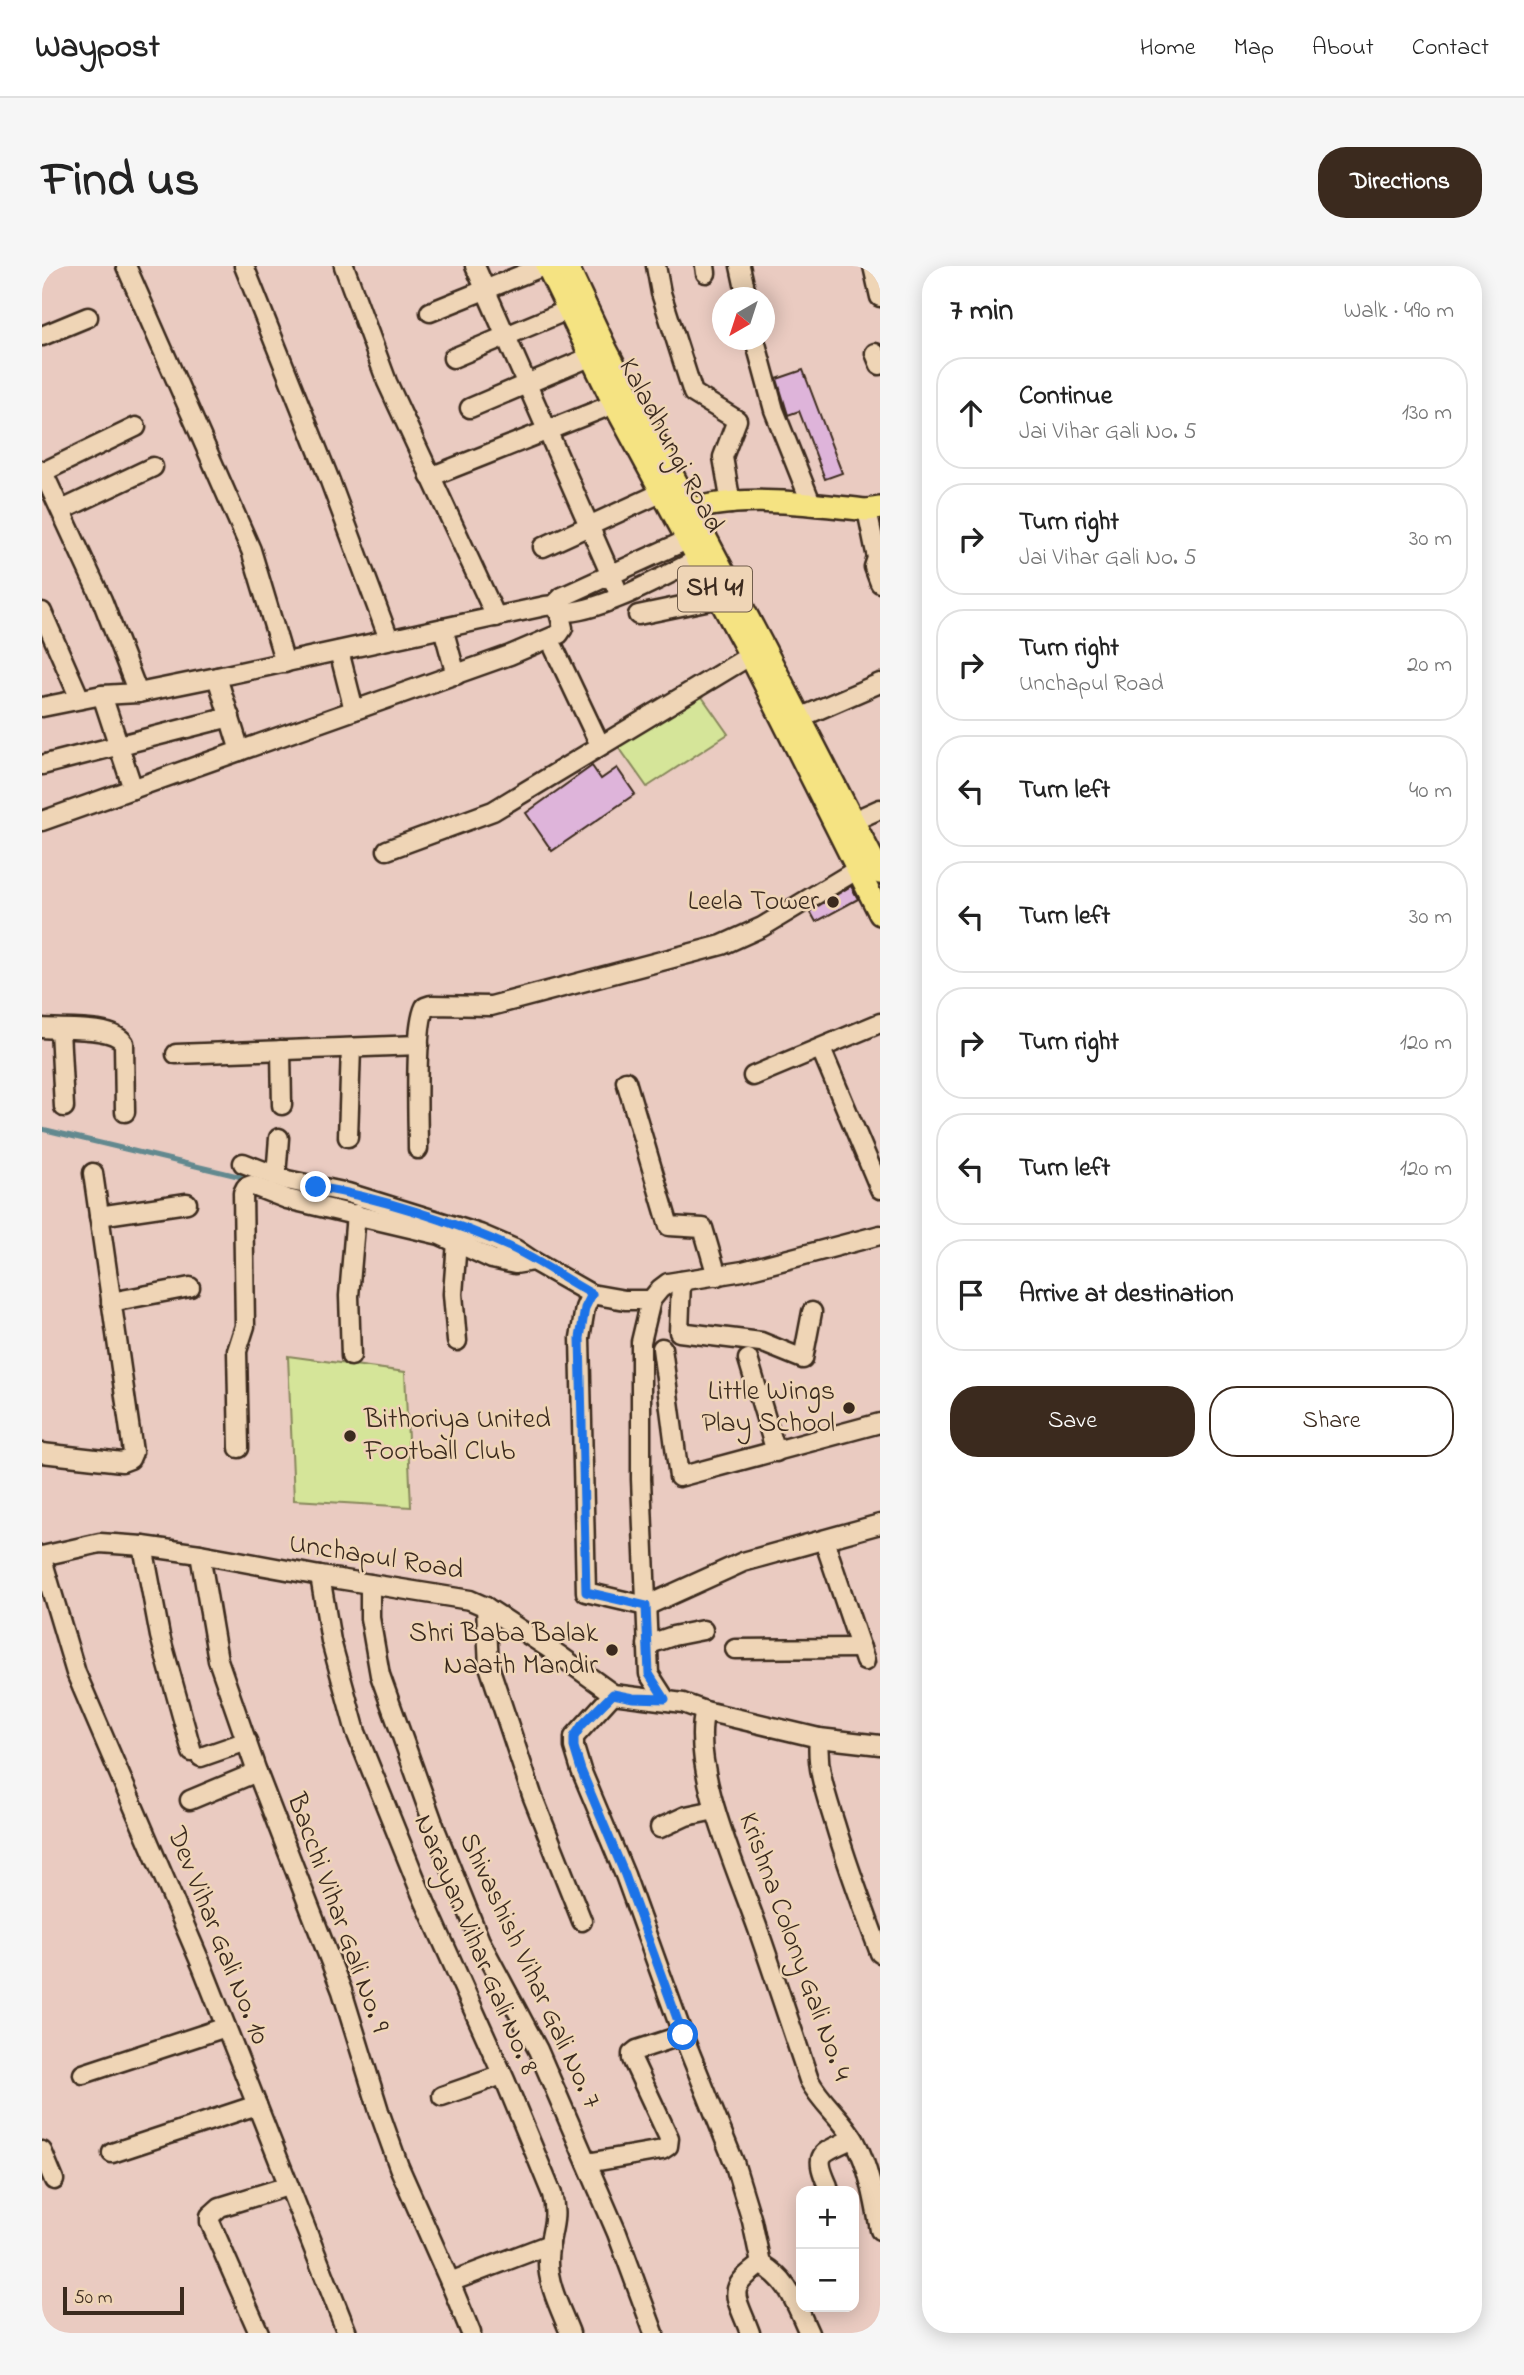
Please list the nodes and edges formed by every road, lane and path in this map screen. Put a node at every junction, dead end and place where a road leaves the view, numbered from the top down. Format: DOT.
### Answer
graph roads {
  1 [pos="126,266"];
  2 [pos="244,266"];
  3 [pos="345,266"];
  4 [pos="475,266"];
  5 [pos="546,266"];
  6 [pos="567,266"];
  7 [pos="656,266"];
  8 [pos="740,266"];
  9 [pos="873,266"];
  10 [pos="745,287"];
  11 [pos="484,290"];
  12 [pos="880,297"];
  13 [pos="568,310"];
  14 [pos="430,312"];
  15 [pos="88,317"];
  16 [pos="42,336"];
  17 [pos="505,337"];
  18 [pos="758,350"];
  19 [pos="590,357"];
  20 [pos="453,358"];
  21 [pos="527,384"];
  22 [pos="614,404"];
  23 [pos="470,408"];
  24 [pos="136,427"];
  25 [pos="548,430"];
  26 [pos="153,467"];
  27 [pos="42,471"];
  28 [pos="430,477"];
  29 [pos="663,492"];
  30 [pos="731,504"];
  31 [pos="812,505"];
  32 [pos="874,509"];
  33 [pos="62,510"];
  34 [pos="683,512"];
  35 [pos="591,526"];
  36 [pos="689,539"];
  37 [pos="543,547"];
  38 [pos="706,555"];
  39 [pos="611,575"];
  40 [pos="880,583"];
  41 [pos="620,596"];
  42 [pos="720,598"];
  43 [pos="556,609"];
  44 [pos="42,611"];
  45 [pos="638,615"];
  46 [pos="496,617"];
  47 [pos="443,628"];
  48 [pos="389,639"];
  49 [pos="554,648"];
  50 [pos="339,651"];
  51 [pos="757,651"];
  52 [pos="285,663"];
  53 [pos="456,676"];
  54 [pos="218,677"];
  55 [pos="880,683"];
  56 [pos="138,693"];
  57 [pos="102,695"];
  58 [pos="80,699"];
  59 [pos="42,707"];
  60 [pos="354,710"];
  61 [pos="230,717"];
  62 [pos="792,721"];
  63 [pos="600,745"];
  64 [pos="119,746"];
  65 [pos="240,751"];
  66 [pos="42,765"];
  67 [pos="132,789"];
  68 [pos="880,808"];
  69 [pos="42,821"];
  70 [pos="844,825"];
  71 [pos="387,850"];
  72 [pos="870,868"];
  73 [pos="880,914"];
  74 [pos="880,1023"];
  75 [pos="51,1029"];
  76 [pos="419,1045"];
  77 [pos="351,1048"];
  78 [pos="821,1049"];
  79 [pos="281,1050"];
  80 [pos="176,1054"];
  81 [pos="753,1076"];
  82 [pos="626,1081"];
  83 [pos="282,1105"];
  84 [pos="64,1107"];
  85 [pos="125,1112"];
  86 [pos="279,1138"];
  87 [pos="348,1138"];
  88 [pos="418,1149"];
  89 [pos="243,1163"];
  90 [pos="93,1173"];
  91 [pos="276,1176"];
  92 [pos="880,1189"];
  93 [pos="187,1203"];
  94 [pos="356,1214"];
  95 [pos="99,1216"];
  96 [pos="880,1235"];
  97 [pos="457,1242"];
  98 [pos="533,1261"];
  99 [pos="717,1276"];
  100 [pos="681,1282"];
  101 [pos="190,1287"];
  102 [pos="592,1294"];
  103 [pos="651,1300"];
  104 [pos="111,1302"];
  105 [pos="812,1312"];
  106 [pos="457,1341"];
  107 [pos="662,1348"];
  108 [pos="351,1356"];
  109 [pos="748,1359"];
  110 [pos="880,1423"];
  111 [pos="239,1448"];
  112 [pos="776,1452"];
  113 [pos="42,1453"];
  114 [pos="880,1524"];
  115 [pos="824,1540"];
  116 [pos="143,1546"];
  117 [pos="201,1554"];
  118 [pos="42,1557"];
  119 [pos="320,1576"];
  120 [pos="370,1584"];
  121 [pos="646,1606"];
  122 [pos="486,1607"];
  123 [pos="703,1630"];
  124 [pos="647,1645"];
  125 [pos="735,1649"];
  126 [pos="613,1694"];
  127 [pos="665,1699"];
  128 [pos="705,1711"];
  129 [pos="819,1738"];
  130 [pos="247,1741"];
  131 [pos="880,1745"];
  132 [pos="257,1772"];
  133 [pos="190,1800"];
  134 [pos="715,1810"];
  135 [pos="660,1828"];
  136 [pos="582,1921"];
  137 [pos="880,1954"];
  138 [pos="226,2027"];
  139 [pos="683,2035"];
  140 [pos="83,2074"];
  141 [pos="502,2075"];
  142 [pos="442,2096"];
  143 [pos="257,2105"];
  144 [pos="853,2138"];
  145 [pos="42,2151"];
  146 [pos="112,2153"];
  147 [pos="587,2163"];
  148 [pos="54,2180"];
  149 [pos="288,2186"];
  150 [pos="828,2186"];
  151 [pos="880,2230"];
  152 [pos="550,2244"];
  153 [pos="761,2264"];
  154 [pos="450,2283"];
  155 [pos="259,2333"];
  156 [pos="347,2333"];
  157 [pos="471,2333"];
  158 [pos="570,2333"];
  159 [pos="654,2333"];
  160 [pos="750,2333"];
  161 [pos="809,2333"];
  1 -- 52 [label="street"];
  2 -- 48 [label="street"];
  3 -- 28 [label="street"];
  4 -- 11 [label="street"];
  5 -- 11 [label="street"];
  5 -- 13 [label="main road, Kaladhungi Road / SH 41"];
  6 -- 34 [label="main road, Kaladhungi Road / SH 41"];
  7 -- 30 [label="street"];
  8 -- 10 [label="street"];
  9 -- 12 [label="street"];
  11 -- 14 [label="street"];
  11 -- 17 [label="street"];
  13 -- 17 [label="street"];
  13 -- 19 [label="main road, Kaladhungi Road / SH 41"];
  15 -- 16 [label="street"];
  17 -- 20 [label="street"];
  17 -- 21 [label="street"];
  18 -- 31 [label="street"];
  19 -- 21 [label="street"];
  19 -- 22 [label="main road, Kaladhungi Road / SH 41"];
  21 -- 23 [label="street"];
  21 -- 25 [label="street"];
  22 -- 25 [label="street"];
  22 -- 29 [label="main road, Kaladhungi Road / SH 41"];
  24 -- 27 [label="street"];
  25 -- 28 [label="street"];
  25 -- 35 [label="street"];
  26 -- 33 [label="street"];
  27 -- 33 [label="street"];
  28 -- 46 [label="street"];
  29 -- 34 [label="main road, Kaladhungi Road / SH 41"];
  29 -- 35 [label="street"];
  30 -- 31 [label="main road"];
  30 -- 34 [label="main road"];
  31 -- 32 [label="main road"];
  32 -- 40 [label="street"];
  33 -- 56 [label="street"];
  34 -- 36 [label="main road, Kaladhungi Road / SH 41"];
  34 -- 38 [label="main road, Kaladhungi Road / SH 41"];
  35 -- 37 [label="street"];
  35 -- 39 [label="street"];
  36 -- 38 [label="main road, Kaladhungi Road / SH 41"];
  36 -- 39 [label="street"];
  38 -- 41 [label="street"];
  38 -- 42 [label="main road, Kaladhungi Road / SH 41"];
  38 -- 51 [label="main road, Kaladhungi Road / SH 41"];
  39 -- 41 [label="street"];
  39 -- 43 [label="street"];
  41 -- 43 [label="street"];
  42 -- 45 [label="street"];
  42 -- 51 [label="main road, Kaladhungi Road / SH 41"];
  43 -- 46 [label="street"];
  43 -- 53 [label="street"];
  44 -- 58 [label="street"];
  46 -- 47 [label="street"];
  47 -- 48 [label="street"];
  47 -- 53 [label="street"];
  48 -- 50 [label="street"];
  49 -- 63 [label="street"];
  50 -- 52 [label="street"];
  50 -- 60 [label="street"];
  51 -- 62 [label="main road, Kaladhungi Road / SH 41"];
  51 -- 63 [label="street"];
  52 -- 54 [label="street"];
  53 -- 60 [label="street"];
  54 -- 56 [label="street"];
  54 -- 61 [label="street"];
  55 -- 62 [label="street"];
  56 -- 57 [label="street"];
  57 -- 58 [label="street"];
  57 -- 64 [label="street"];
  58 -- 59 [label="street"];
  60 -- 65 [label="street"];
  61 -- 64 [label="street"];
  61 -- 65 [label="street"];
  62 -- 70 [label="main road, Kaladhungi Road / SH 41"];
  63 -- 71 [label="street"];
  64 -- 66 [label="street"];
  64 -- 67 [label="street"];
  65 -- 67 [label="street"];
  67 -- 69 [label="street"];
  68 -- 70 [label="street"];
  70 -- 72 [label="main road, Kaladhungi Road / SH 41"];
  72 -- 73 [label="main road, Kaladhungi Road / SH 41"];
  72 -- 76 [label="street"];
  74 -- 78 [label="street"];
  75 -- 84 [label="street"];
  75 -- 85 [label="street"];
  76 -- 77 [label="street"];
  76 -- 88 [label="street"];
  77 -- 79 [label="street"];
  77 -- 87 [label="street"];
  78 -- 81 [label="street"];
  78 -- 92 [label="street"];
  79 -- 80 [label="street"];
  79 -- 83 [label="street"];
  82 -- 99 [label="street"];
  86 -- 91 [label="street"];
  89 -- 91 [label="street"];
  90 -- 95 [label="street"];
  91 -- 98 [label="street"];
  93 -- 95 [label="street"];
  94 -- 97 [label="street"];
  94 -- 108 [label="street"];
  94 -- 111 [label="street"];
  95 -- 104 [label="street"];
  96 -- 99 [label="street"];
  97 -- 98 [label="street"];
  97 -- 106 [label="street"];
  98 -- 102 [label="street"];
  99 -- 100 [label="street"];
  100 -- 103 [label="street"];
  100 -- 105 [label="street"];
  101 -- 104 [label="street"];
  102 -- 103 [label="street"];
  102 -- 121 [label="street"];
  103 -- 121 [label="street"];
  104 -- 113 [label="street"];
  107 -- 112 [label="street"];
  109 -- 112 [label="street"];
  110 -- 112 [label="street"];
  114 -- 115 [label="street"];
  115 -- 121 [label="street"];
  115 -- 125 [label="street"];
  116 -- 117 [label="street, Unchapul Road"];
  116 -- 118 [label="street, Unchapul Road"];
  116 -- 130 [label="street"];
  117 -- 119 [label="street, Unchapul Road"];
  117 -- 130 [label="street, Bacchi Vihar Gali No. 9"];
  118 -- 138 [label="street, Dev Vihar Gali No. 10"];
  119 -- 120 [label="street, Unchapul Road"];
  119 -- 141 [label="street, Narayan Vihar Gali No. 8"];
  120 -- 122 [label="street, Unchapul Road"];
  120 -- 147 [label="street, Shivashish Vihar Gali No. 7"];
  121 -- 124 [label="street"];
  122 -- 126 [label="street, Unchapul Road"];
  122 -- 136 [label="street"];
  123 -- 124 [label="street"];
  124 -- 127 [label="street"];
  126 -- 127 [label="street, Unchapul Road"];
  126 -- 139 [label="street"];
  127 -- 128 [label="street, Unchapul Road"];
  128 -- 129 [label="street, Unchapul Road"];
  128 -- 134 [label="street, Krishna Colony Gali No. 4"];
  129 -- 131 [label="street, Unchapul Road"];
  129 -- 137 [label="street"];
  130 -- 132 [label="street, Bacchi Vihar Gali No. 9"];
  132 -- 133 [label="street"];
  132 -- 154 [label="street, Bacchi Vihar Gali No. 9"];
  134 -- 135 [label="street"];
  134 -- 144 [label="street, Krishna Colony Gali No. 4"];
  138 -- 140 [label="street"];
  138 -- 143 [label="street, Dev Vihar Gali No. 10"];
  139 -- 147 [label="street"];
  139 -- 153 [label="street"];
  141 -- 142 [label="street"];
  141 -- 152 [label="street, Narayan Vihar Gali No. 8"];
  143 -- 146 [label="street"];
  143 -- 149 [label="street, Dev Vihar Gali No. 10"];
  144 -- 150 [label="street"];
  144 -- 151 [label="street, Krishna Colony Gali No. 4"];
  145 -- 148 [label="street"];
  147 -- 159 [label="street, Shivashish Vihar Gali No. 7"];
  149 -- 155 [label="street"];
  149 -- 156 [label="street, Dev Vihar Gali No. 10"];
  152 -- 154 [label="street"];
  152 -- 158 [label="street, Narayan Vihar Gali No. 8"];
  153 -- 160 [label="street"];
  153 -- 161 [label="street"];
  154 -- 157 [label="street, Bacchi Vihar Gali No. 9"];
}
